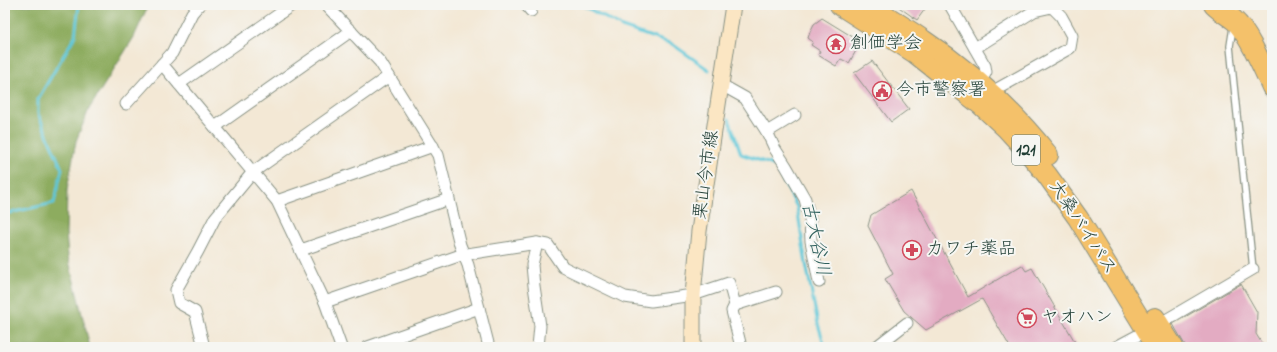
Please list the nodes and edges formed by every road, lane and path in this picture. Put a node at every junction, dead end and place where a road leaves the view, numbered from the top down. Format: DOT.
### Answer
graph roads {
  1 [pos="199,5"];
  2 [pos="292,5"];
  3 [pos="326,5"];
  4 [pos="733,5"];
  5 [pos="840,5"];
  6 [pos="870,5"];
  7 [pos="950,5"];
  8 [pos="1214,5"];
  9 [pos="1235,9"];
  10 [pos="351,31"];
  11 [pos="975,48"];
  12 [pos="939,61"];
  13 [pos="162,64"];
  14 [pos="389,76"];
  15 [pos="1270,76"];
  16 [pos="179,84"];
  17 [pos="720,84"];
  18 [pos="985,88"];
  19 [pos="126,104"];
  20 [pos="795,116"];
  21 [pos="215,127"];
  22 [pos="767,132"];
  23 [pos="433,146"];
  24 [pos="253,172"];
  25 [pos="449,199"];
  26 [pos="277,201"];
  27 [pos="536,243"];
  28 [pos="301,250"];
  29 [pos="464,254"];
  30 [pos="1253,269"];
  31 [pos="819,282"];
  32 [pos="776,292"];
  33 [pos="693,295"];
  34 [pos="325,302"];
  35 [pos="735,305"];
  36 [pos="479,308"];
  37 [pos="907,323"];
  38 [pos="1154,334"];
  39 [pos="204,347"];
  40 [pos="341,347"];
  41 [pos="368,347"];
  42 [pos="489,347"];
  43 [pos="538,347"];
  44 [pos="693,347"];
  45 [pos="741,347"];
  46 [pos="876,347"];
  47 [pos="1116,347"];
  48 [pos="1173,347"];
  1 -- 13 [label="street"];
  2 -- 16 [label="street"];
  3 -- 10 [label="street"];
  4 -- 17 [label="main road, 栗山今市線"];
  5 -- 12 [label="highway, 大桑バイパス / 121"];
  6 -- 12 [label="highway, 大桑バイパス / 121"];
  7 -- 11 [label="street"];
  8 -- 9 [label="highway"];
  9 -- 15 [label="highway"];
  9 -- 30 [label="lane"];
  10 -- 14 [label="street"];
  10 -- 21 [label="street"];
  11 -- 18 [label="street"];
  11 -- 18 [label="street"];
  12 -- 18 [label="highway, 大桑バイパス / 121"];
  12 -- 38 [label="highway, 大桑バイパス / 121"];
  13 -- 16 [label="street"];
  13 -- 19 [label="street"];
  14 -- 23 [label="street"];
  14 -- 24 [label="street"];
  16 -- 21 [label="street"];
  17 -- 22 [label="street"];
  17 -- 33 [label="main road, 栗山今市線"];
  18 -- 38 [label="highway, 大桑バイパス / 121"];
  20 -- 22 [label="street"];
  21 -- 24 [label="street"];
  22 -- 31 [label="street"];
  23 -- 25 [label="street"];
  23 -- 26 [label="street"];
  24 -- 26 [label="street"];
  24 -- 39 [label="street"];
  25 -- 28 [label="street"];
  25 -- 29 [label="street"];
  26 -- 28 [label="street"];
  27 -- 29 [label="street"];
  27 -- 33 [label="street"];
  27 -- 43 [label="street"];
  28 -- 34 [label="street"];
  29 -- 34 [label="street"];
  29 -- 36 [label="street"];
  30 -- 38 [label="street"];
  32 -- 35 [label="street"];
  33 -- 35 [label="street"];
  33 -- 44 [label="main road, 栗山今市線"];
  34 -- 40 [label="street"];
  35 -- 45 [label="street"];
  36 -- 41 [label="street"];
  36 -- 42 [label="street"];
  37 -- 46 [label="street"];
  38 -- 47 [label="street"];
  38 -- 48 [label="highway, 大桑バイパス / 121"];
}
